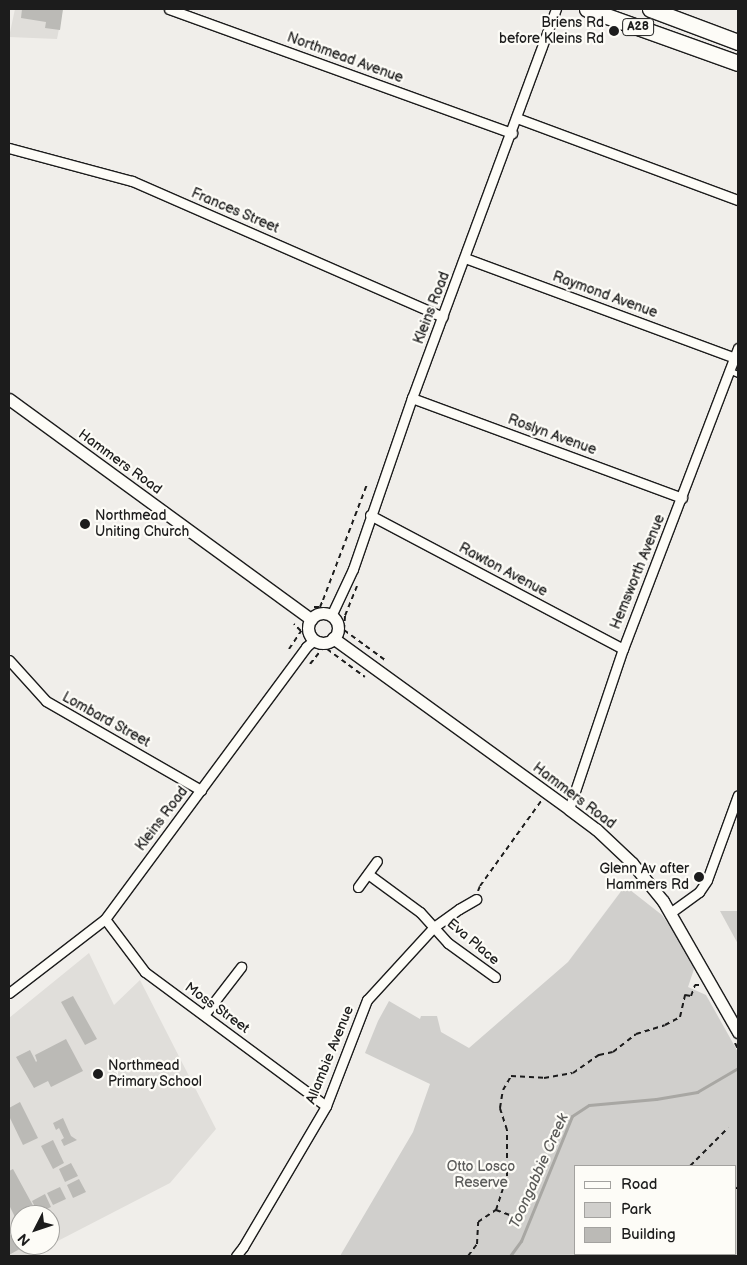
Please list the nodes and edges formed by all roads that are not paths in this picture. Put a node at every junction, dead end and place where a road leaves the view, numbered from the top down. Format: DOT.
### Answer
graph roads {
  1 [pos="169,9"];
  2 [pos="556,9"];
  3 [pos="588,9"];
  4 [pos="650,9"];
  5 [pos="738,42"];
  6 [pos="738,63"];
  7 [pos="517,118"];
  8 [pos="512,133"];
  9 [pos="9,148"];
  10 [pos="738,200"];
  11 [pos="465,258"];
  12 [pos="444,316"];
  13 [pos="738,348"];
  14 [pos="735,358"];
  15 [pos="734,373"];
  16 [pos="412,398"];
  17 [pos="9,399"];
  18 [pos="682,498"];
  19 [pos="370,515"];
  20 [pos="331,616"];
  21 [pos="311,619"];
  22 [pos="333,638"];
  23 [pos="314,640"];
  24 [pos="622,649"];
  25 [pos="9,660"];
  26 [pos="201,790"];
  27 [pos="738,794"];
  28 [pos="569,809"];
  29 [pos="377,861"];
  30 [pos="368,874"];
  31 [pos="358,886"];
  32 [pos="476,899"];
  33 [pos="670,913"];
  34 [pos="104,919"];
  35 [pos="434,927"];
  36 [pos="241,967"];
  37 [pos="495,978"];
  38 [pos="9,993"];
  39 [pos="204,1015"];
  40 [pos="738,1032"];
  41 [pos="326,1106"];
  42 [pos="236,1256"];
  1 -- 8 [label="street, Northmead Avenue"];
  2 -- 7 [label="street, Kleins Road"];
  3 -- 6 [label="highway, A28"];
  4 -- 5 [label="highway, A28"];
  7 -- 8 [label="street, Kleins Road"];
  7 -- 10 [label="street"];
  8 -- 11 [label="street, Kleins Road"];
  9 -- 12 [label="street, Frances Street"];
  11 -- 12 [label="street, Kleins Road"];
  11 -- 14 [label="street, Raymond Avenue"];
  12 -- 16 [label="street, Kleins Road"];
  13 -- 14 [label="street, Hemsworth Avenue"];
  14 -- 15 [label="street, Hemsworth Avenue"];
  15 -- 18 [label="street, Hemsworth Avenue"];
  16 -- 18 [label="street, Roslyn Avenue"];
  16 -- 19 [label="street, Kleins Road"];
  17 -- 21 [label="street, Hammers Road"];
  18 -- 24 [label="street, Hemsworth Avenue"];
  19 -- 20 [label="street, Kleins Road"];
  19 -- 24 [label="street, Rawton Avenue"];
  20 -- 21 [label="street"];
  20 -- 22 [label="street"];
  21 -- 23 [label="street"];
  22 -- 23 [label="street"];
  22 -- 28 [label="street, Hammers Road"];
  23 -- 26 [label="street, Kleins Road"];
  24 -- 28 [label="street, Hemsworth Avenue"];
  25 -- 26 [label="street, Lombard Street"];
  26 -- 34 [label="street, Kleins Road"];
  27 -- 33 [label="street"];
  28 -- 33 [label="street, Hammers Road"];
  29 -- 30 [label="street"];
  30 -- 31 [label="street"];
  30 -- 35 [label="street, Eva Place"];
  32 -- 35 [label="street, Allambie Avenue"];
  33 -- 40 [label="street, Hammers Road"];
  34 -- 38 [label="street, Kleins Road"];
  34 -- 39 [label="street, Moss Street"];
  35 -- 37 [label="street, Eva Place"];
  35 -- 41 [label="street, Allambie Avenue"];
  36 -- 39 [label="street"];
  39 -- 41 [label="street, Moss Street"];
  41 -- 42 [label="street, Allambie Avenue"];
}
